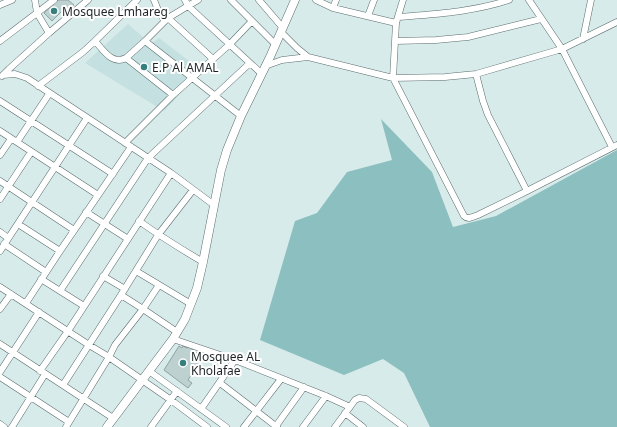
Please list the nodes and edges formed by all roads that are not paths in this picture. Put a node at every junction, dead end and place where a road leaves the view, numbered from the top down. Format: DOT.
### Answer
graph roads {
  1 [pos="12,0"];
  2 [pos="34,0"];
  3 [pos="54,0"];
  4 [pos="88,0"];
  5 [pos="136,0"];
  6 [pos="154,0"];
  7 [pos="198,0"];
  8 [pos="231,0"];
  9 [pos="259,0"];
  10 [pos="295,0"];
  11 [pos="316,0"];
  12 [pos="336,0"];
  13 [pos="374,0"];
  14 [pos="403,0"];
  15 [pos="509,0"];
  16 [pos="529,0"];
  17 [pos="591,0"];
  18 [pos="186,3"];
  19 [pos="0,5"];
  20 [pos="333,8"];
  21 [pos="37,13"];
  22 [pos="368,16"];
  23 [pos="541,19"];
  24 [pos="167,20"];
  25 [pos="397,20"];
  26 [pos="252,21"];
  27 [pos="617,22"];
  28 [pos="282,30"];
  29 [pos="49,33"];
  30 [pos="583,39"];
  31 [pos="0,41"];
  32 [pos="95,41"];
  33 [pos="145,41"];
  34 [pos="396,41"];
  35 [pos="230,44"];
  36 [pos="275,44"];
  37 [pos="562,49"];
  38 [pos="308,57"];
  39 [pos="126,58"];
  40 [pos="213,59"];
  41 [pos="250,63"];
  42 [pos="263,70"];
  43 [pos="476,74"];
  44 [pos="1,77"];
  45 [pos="192,78"];
  46 [pos="393,78"];
  47 [pos="38,86"];
  48 [pos="49,94"];
  49 [pos="173,94"];
  50 [pos="215,96"];
  51 [pos="0,101"];
  52 [pos="241,116"];
  53 [pos="87,118"];
  54 [pos="31,121"];
  55 [pos="0,131"];
  56 [pos="14,140"];
  57 [pos="124,143"];
  58 [pos="69,145"];
  59 [pos="615,146"];
  60 [pos="131,147"];
  61 [pos="31,152"];
  62 [pos="0,155"];
  63 [pos="148,158"];
  64 [pos="55,167"];
  65 [pos="171,173"];
  66 [pos="113,174"];
  67 [pos="0,181"];
  68 [pos="8,187"];
  69 [pos="193,190"];
  70 [pos="527,191"];
  71 [pos="98,195"];
  72 [pos="0,199"];
  73 [pos="32,202"];
  74 [pos="214,205"];
  75 [pos="86,212"];
  76 [pos="139,221"];
  77 [pos="18,224"];
  78 [pos="105,224"];
  79 [pos="74,230"];
  80 [pos="0,232"];
  81 [pos="158,235"];
  82 [pos="8,238"];
  83 [pos="128,239"];
  84 [pos="4,244"];
  85 [pos="0,251"];
  86 [pos="60,251"];
  87 [pos="204,262"];
  88 [pos="136,271"];
  89 [pos="46,272"];
  90 [pos="103,276"];
  91 [pos="42,279"];
  92 [pos="159,285"];
  93 [pos="0,287"];
  94 [pos="125,289"];
  95 [pos="60,291"];
  96 [pos="10,294"];
  97 [pos="121,295"];
  98 [pos="26,303"];
  99 [pos="191,304"];
  100 [pos="84,306"];
  101 [pos="0,309"];
  102 [pos="143,309"];
  103 [pos="38,312"];
  104 [pos="68,331"];
  105 [pos="175,335"];
  106 [pos="0,344"];
  107 [pos="89,345"];
  108 [pos="13,352"];
  109 [pos="110,357"];
  110 [pos="235,360"];
  111 [pos="149,371"];
  112 [pos="0,372"];
  113 [pos="43,372"];
  114 [pos="0,377"];
  115 [pos="281,378"];
  116 [pos="142,380"];
  117 [pos="220,383"];
  118 [pos="63,385"];
  119 [pos="304,387"];
  120 [pos="177,391"];
  121 [pos="326,396"];
  122 [pos="32,397"];
  123 [pos="84,398"];
  124 [pos="171,400"];
  125 [pos="350,408"];
  126 [pos="201,409"];
  127 [pos="256,411"];
  128 [pos="345,414"];
  129 [pos="114,418"];
  130 [pos="0,424"];
  131 [pos="68,425"];
  132 [pos="276,426"];
  133 [pos="4,427"];
  134 [pos="12,427"];
  135 [pos="107,427"];
  136 [pos="151,427"];
  137 [pos="207,427"];
  138 [pos="226,427"];
  139 [pos="244,427"];
  140 [pos="303,427"];
  141 [pos="335,427"];
  142 [pos="363,427"];
  143 [pos="404,427"];
  1 -- 19 [label="street"];
  2 -- 21 [label="street"];
  3 -- 21 [label="street"];
  4 -- 29 [label="street"];
  5 -- 32 [label="street"];
  6 -- 24 [label="street"];
  7 -- 18 [label="street"];
  8 -- 26 [label="street"];
  9 -- 28 [label="street"];
  10 -- 28 [label="main road"];
  11 -- 20 [label="street"];
  12 -- 20 [label="street"];
  13 -- 22 [label="street"];
  14 -- 25 [label="street"];
  15 -- 25 [label="street"];
  16 -- 23 [label="street"];
  17 -- 30 [label="street"];
  18 -- 24 [label="street"];
  18 -- 35 [label="street"];
  20 -- 22 [label="street"];
  21 -- 29 [label="street"];
  21 -- 31 [label="street"];
  22 -- 25 [label="street"];
  23 -- 34 [label="street"];
  23 -- 37 [label="street"];
  24 -- 33 [label="street"];
  24 -- 40 [label="street"];
  25 -- 34 [label="street"];
  26 -- 35 [label="street"];
  26 -- 36 [label="street"];
  27 -- 30 [label="street"];
  28 -- 36 [label="main road"];
  28 -- 38 [label="street"];
  29 -- 44 [label="street"];
  30 -- 37 [label="street"];
  32 -- 39 [label="street"];
  32 -- 47 [label="street"];
  33 -- 39 [label="street"];
  33 -- 45 [label="street"];
  34 -- 46 [label="street"];
  35 -- 40 [label="street"];
  35 -- 41 [label="street"];
  36 -- 42 [label="main road"];
  37 -- 43 [label="street"];
  37 -- 59 [label="street"];
  38 -- 42 [label="street"];
  38 -- 46 [label="street"];
  39 -- 49 [label="street"];
  40 -- 45 [label="street"];
  41 -- 42 [label="street"];
  41 -- 50 [label="street"];
  42 -- 52 [label="main road"];
  43 -- 46 [label="street"];
  43 -- 70 [label="street"];
  44 -- 47 [label="street"];
  45 -- 49 [label="street"];
  45 -- 50 [label="street"];
  46 -- 70 [label="street"];
  47 -- 48 [label="street"];
  48 -- 53 [label="street"];
  48 -- 54 [label="street"];
  49 -- 57 [label="street"];
  50 -- 52 [label="street"];
  50 -- 63 [label="street"];
  51 -- 54 [label="street"];
  52 -- 74 [label="main road"];
  53 -- 57 [label="street"];
  53 -- 58 [label="street"];
  54 -- 56 [label="street"];
  54 -- 58 [label="street"];
  55 -- 56 [label="street"];
  56 -- 61 [label="street"];
  56 -- 62 [label="street"];
  57 -- 60 [label="street"];
  58 -- 64 [label="street"];
  58 -- 66 [label="street"];
  59 -- 70 [label="street"];
  60 -- 63 [label="street"];
  60 -- 66 [label="street"];
  61 -- 64 [label="street"];
  61 -- 68 [label="street"];
  63 -- 65 [label="street"];
  63 -- 78 [label="street"];
  64 -- 71 [label="street"];
  64 -- 73 [label="street"];
  65 -- 69 [label="street"];
  65 -- 76 [label="street"];
  66 -- 71 [label="street"];
  67 -- 68 [label="street"];
  68 -- 72 [label="street"];
  68 -- 73 [label="street"];
  69 -- 74 [label="street"];
  69 -- 81 [label="street"];
  71 -- 75 [label="street"];
  73 -- 77 [label="street"];
  73 -- 79 [label="street"];
  74 -- 87 [label="main road"];
  75 -- 78 [label="street"];
  75 -- 79 [label="street"];
  76 -- 81 [label="street"];
  76 -- 83 [label="street"];
  77 -- 82 [label="street"];
  77 -- 86 [label="street"];
  78 -- 83 [label="street"];
  78 -- 95 [label="street"];
  79 -- 86 [label="street"];
  80 -- 82 [label="street"];
  81 -- 87 [label="street"];
  81 -- 88 [label="street"];
  82 -- 84 [label="street"];
  83 -- 90 [label="street"];
  84 -- 85 [label="street"];
  84 -- 89 [label="street"];
  86 -- 89 [label="street"];
  87 -- 99 [label="main road"];
  88 -- 92 [label="street"];
  88 -- 94 [label="street"];
  89 -- 91 [label="street"];
  90 -- 94 [label="street"];
  90 -- 100 [label="street"];
  91 -- 95 [label="street"];
  91 -- 98 [label="street"];
  92 -- 99 [label="street"];
  92 -- 102 [label="street"];
  93 -- 96 [label="street"];
  94 -- 97 [label="street"];
  95 -- 100 [label="street"];
  96 -- 98 [label="street"];
  96 -- 101 [label="street"];
  97 -- 102 [label="street"];
  97 -- 107 [label="street"];
  98 -- 103 [label="street"];
  99 -- 105 [label="main road"];
  100 -- 104 [label="street"];
  102 -- 105 [label="street"];
  102 -- 109 [label="street"];
  103 -- 104 [label="street"];
  103 -- 108 [label="street"];
  104 -- 107 [label="street"];
  104 -- 113 [label="street"];
  105 -- 110 [label="street"];
  105 -- 111 [label="main road"];
  106 -- 108 [label="street"];
  107 -- 109 [label="street"];
  107 -- 118 [label="street"];
  108 -- 112 [label="street"];
  108 -- 113 [label="street"];
  109 -- 116 [label="street"];
  109 -- 123 [label="street"];
  110 -- 115 [label="street"];
  110 -- 117 [label="street"];
  111 -- 116 [label="main road"];
  111 -- 120 [label="street"];
  113 -- 118 [label="street"];
  113 -- 122 [label="street"];
  114 -- 122 [label="street"];
  115 -- 119 [label="street"];
  115 -- 127 [label="street"];
  116 -- 124 [label="street"];
  116 -- 129 [label="main road"];
  117 -- 126 [label="street"];
  117 -- 127 [label="street"];
  118 -- 123 [label="street"];
  119 -- 121 [label="street"];
  119 -- 132 [label="street"];
  120 -- 124 [label="street"];
  120 -- 126 [label="street"];
  121 -- 125 [label="street"];
  121 -- 140 [label="street"];
  122 -- 131 [label="street"];
  122 -- 134 [label="street"];
  123 -- 129 [label="street"];
  123 -- 131 [label="street"];
  124 -- 136 [label="street"];
  124 -- 137 [label="street"];
  125 -- 128 [label="street"];
  125 -- 143 [label="street"];
  126 -- 138 [label="street"];
  127 -- 132 [label="street"];
  127 -- 139 [label="street"];
  128 -- 141 [label="street"];
  128 -- 142 [label="street"];
  129 -- 135 [label="main road"];
  130 -- 133 [label="street"];
}
